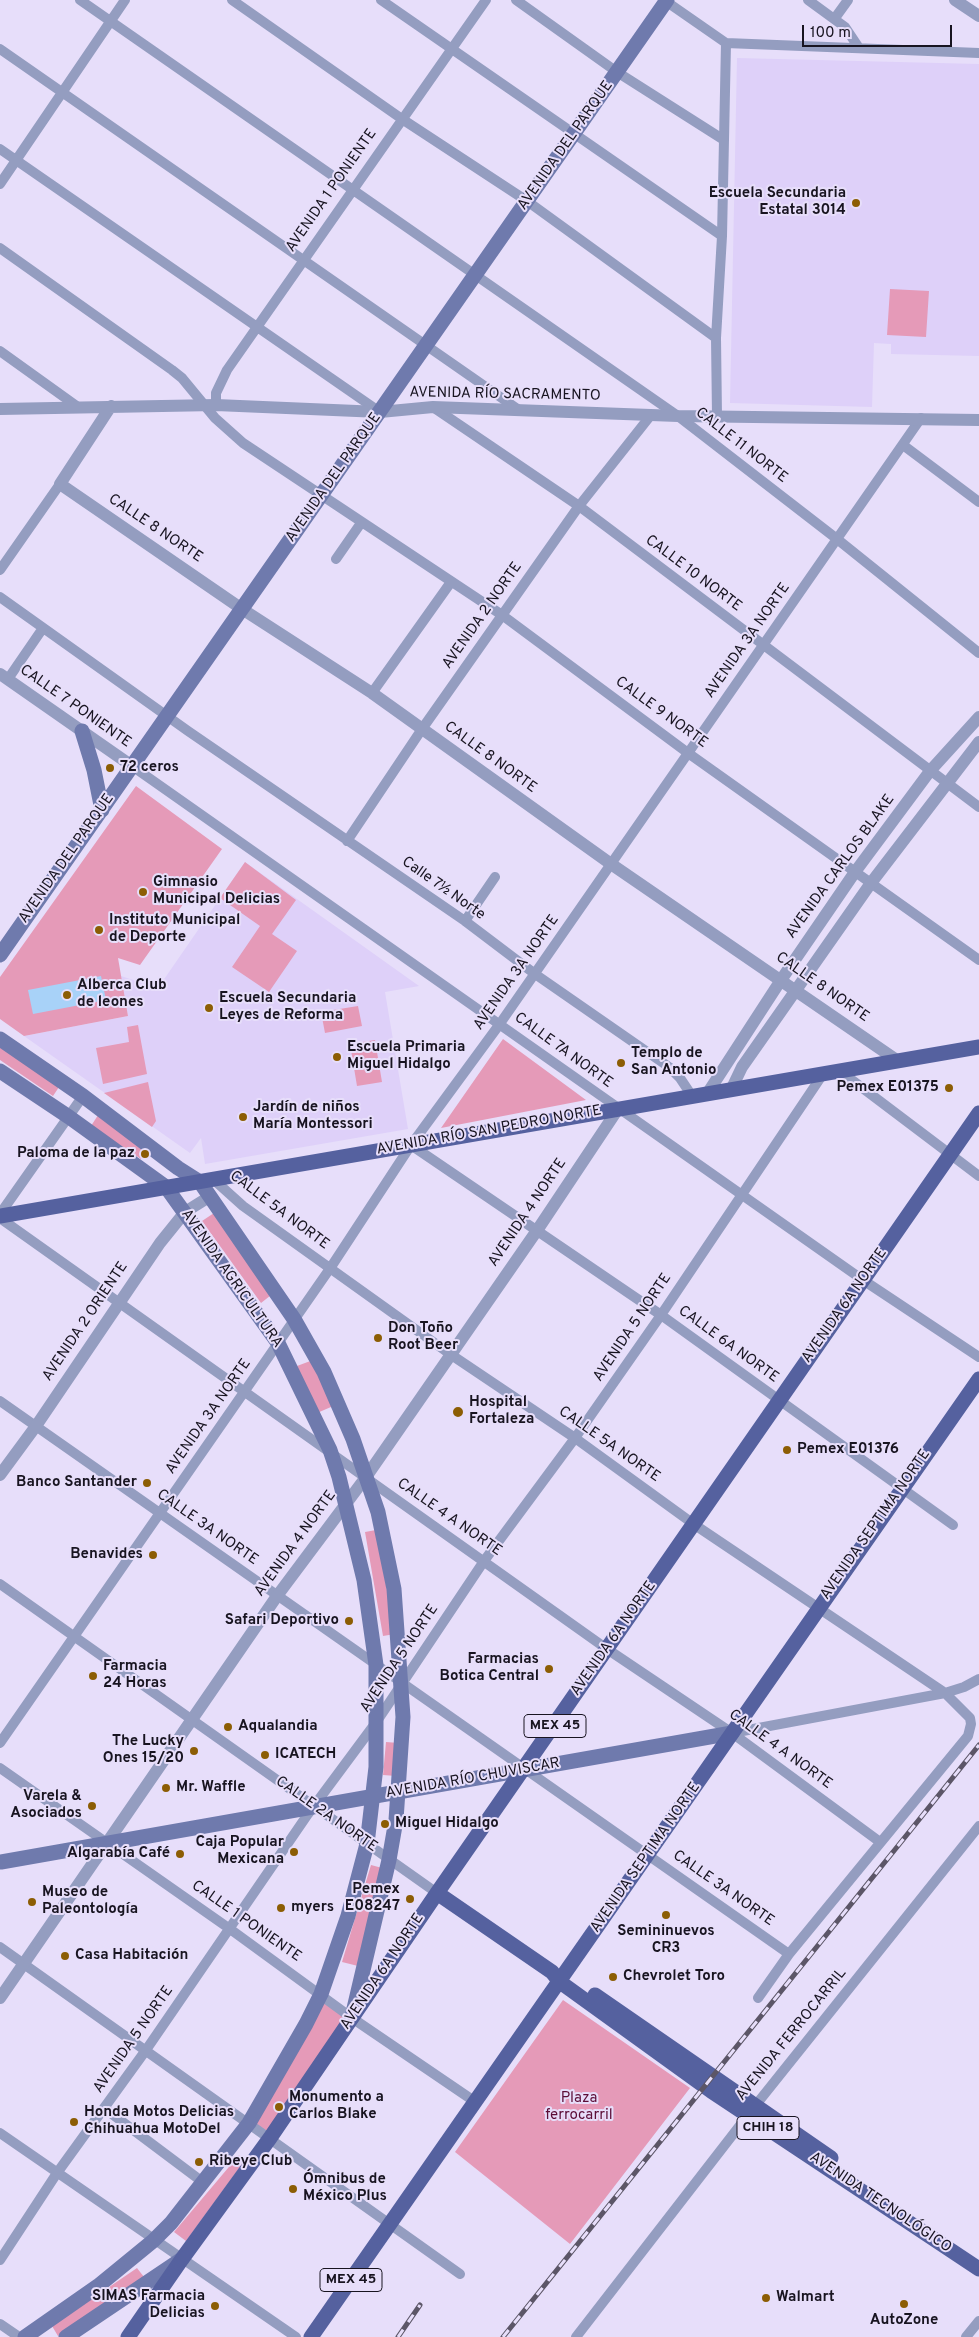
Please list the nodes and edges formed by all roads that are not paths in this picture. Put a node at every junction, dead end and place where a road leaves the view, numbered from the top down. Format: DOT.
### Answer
graph roads {
  1 [pos="80,0"];
  2 [pos="125,0"];
  3 [pos="232,0"];
  4 [pos="381,0"];
  5 [pos="486,0"];
  6 [pos="516,0"];
  7 [pos="666,0"];
  8 [pos="808,0"];
  9 [pos="848,0"];
  10 [pos="955,0"];
  11 [pos="979,16"];
  12 [pos="835,18"];
  13 [pos="110,21"];
  14 [pos="726,42"];
  15 [pos="0,48"];
  16 [pos="452,48"];
  17 [pos="859,48"];
  18 [pos="979,53"];
  19 [pos="617,72"];
  20 [pos="62,92"];
  21 [pos="402,119"];
  22 [pos="574,133"];
  23 [pos="724,140"];
  24 [pos="0,149"];
  25 [pos="16,160"];
  26 [pos="0,184"];
  27 [pos="352,190"];
  28 [pos="527,201"];
  29 [pos="722,236"];
  30 [pos="0,248"];
  31 [pos="304,260"];
  32 [pos="475,276"];
  33 [pos="257,328"];
  34 [pos="716,338"];
  35 [pos="426,346"];
  36 [pos="0,351"];
  37 [pos="111,406"];
  38 [pos="210,406"];
  39 [pos="78,407"];
  40 [pos="433,407"];
  41 [pos="0,409"];
  42 [pos="519,410"];
  43 [pos="380,412"];
  44 [pos="651,414"];
  45 [pos="678,416"];
  46 [pos="717,416"];
  47 [pos="921,418"];
  48 [pos="979,420"];
  49 [pos="903,445"];
  50 [pos="60,484"];
  51 [pos="321,496"];
  52 [pos="979,502"];
  53 [pos="579,506"];
  54 [pos="361,523"];
  55 [pos="837,539"];
  56 [pos="336,559"];
  57 [pos="0,570"];
  58 [pos="451,582"];
  59 [pos="0,597"];
  60 [pos="242,609"];
  61 [pos="502,616"];
  62 [pos="43,628"];
  63 [pos="763,645"];
  64 [pos="979,653"];
  65 [pos="4,676"];
  66 [pos="372,693"];
  67 [pos="167,716"];
  68 [pos="979,717"];
  69 [pos="422,729"];
  70 [pos="82,730"];
  71 [pos="979,742"];
  72 [pos="688,753"];
  73 [pos="132,766"];
  74 [pos="930,771"];
  75 [pos="946,783"];
  76 [pos="979,807"];
  77 [pos="102,810"];
  78 [pos="347,840"];
  79 [pos="611,864"];
  80 [pos="855,872"];
  81 [pos="495,877"];
  82 [pos="870,883"];
  83 [pos="465,921"];
  84 [pos="0,955"];
  85 [pos="979,960"];
  86 [pos="535,974"];
  87 [pos="781,980"];
  88 [pos="796,990"];
  89 [pos="499,1024"];
  90 [pos="0,1039"];
  91 [pos="979,1047"];
  92 [pos="898,1061"];
  93 [pos="0,1071"];
  94 [pos="840,1071"];
  95 [pos="822,1074"];
  96 [pos="731,1090"];
  97 [pos="700,1095"];
  98 [pos="83,1096"];
  99 [pos="618,1109"];
  100 [pos="979,1113"];
  101 [pos="69,1117"];
  102 [pos="411,1145"];
  103 [pos="950,1155"];
  104 [pos="979,1176"];
  105 [pos="206,1180"];
  106 [pos="166,1188"];
  107 [pos="740,1194"];
  108 [pos="209,1197"];
  109 [pos="185,1212"];
  110 [pos="0,1216"];
  111 [pos="538,1229"];
  112 [pos="331,1267"];
  113 [pos="863,1280"];
  114 [pos="119,1302"];
  115 [pos="661,1315"];
  116 [pos="294,1319"];
  117 [pos="278,1343"];
  118 [pos="450,1354"];
  119 [pos="979,1357"];
  120 [pos="979,1379"];
  121 [pos="245,1390"];
  122 [pos="779,1400"];
  123 [pos="0,1402"];
  124 [pos="36,1426"];
  125 [pos="575,1438"];
  126 [pos="330,1450"];
  127 [pos="0,1476"];
  128 [pos="366,1477"];
  129 [pos="902,1488"];
  130 [pos="346,1502"];
  131 [pos="160,1513"];
  132 [pos="695,1524"];
  133 [pos="953,1524"];
  134 [pos="484,1561"];
  135 [pos="0,1584"];
  136 [pos="277,1596"];
  137 [pos="819,1607"];
  138 [pos="74,1636"];
  139 [pos="607,1649"];
  140 [pos="376,1665"];
  141 [pos="979,1679"];
  142 [pos="401,1683"];
  143 [pos="945,1693"];
  144 [pos="191,1720"];
  145 [pos="377,1721"];
  146 [pos="732,1733"];
  147 [pos="0,1743"];
  148 [pos="0,1768"];
  149 [pos="524,1770"];
  150 [pos="399,1792"];
  151 [pos="373,1796"];
  152 [pos="314,1807"];
  153 [pos="979,1826"];
  154 [pos="880,1842"];
  155 [pos="107,1844"];
  156 [pos="367,1844"];
  157 [pos="648,1855"];
  158 [pos="389,1860"];
  159 [pos="0,1863"];
  160 [pos="437,1893"];
  161 [pos="230,1929"];
  162 [pos="0,1947"];
  163 [pos="790,1954"];
  164 [pos="23,1963"];
  165 [pos="560,1977"];
  166 [pos="321,1994"];
  167 [pos="0,1998"];
  168 [pos="758,1998"];
  169 [pos="352,2018"];
  170 [pos="146,2050"];
  171 [pos="474,2101"];
  172 [pos="104,2108"];
  173 [pos="751,2110"];
  174 [pos="249,2123"];
  175 [pos="0,2133"];
  176 [pos="270,2138"];
  177 [pos="58,2173"];
  178 [pos="204,2183"];
  179 [pos="390,2223"];
  180 [pos="153,2240"];
  181 [pos="182,2259"];
  182 [pos="979,2259"];
  183 [pos="0,2260"];
  184 [pos="979,2268"];
  185 [pos="460,2274"];
  186 [pos="979,2321"];
  187 [pos="0,2324"];
  188 [pos="19,2337"];
  189 [pos="25,2337"];
  190 [pos="66,2337"];
  191 [pos="128,2337"];
  192 [pos="296,2337"];
  193 [pos="311,2337"];
  194 [pos="576,2337"];
  195 [pos="966,2337"];
  1 -- 13 [label="street, CALLE 11 NORTE"];
  2 -- 13 [label="street"];
  3 -- 21 [label="street"];
  4 -- 16 [label="street"];
  5 -- 16 [label="street, AVENIDA 1 PONIENTE"];
  6 -- 19 [label="street"];
  7 -- 14 [label="street"];
  7 -- 19 [label="main road, AVENIDA DEL PARQUE"];
  8 -- 12 [label="street"];
  9 -- 12 [label="street"];
  10 -- 11 [label="street"];
  12 -- 17 [label="street"];
  13 -- 20 [label="street"];
  13 -- 27 [label="street, CALLE 11 NORTE"];
  14 -- 17 [label="street"];
  14 -- 23 [label="street"];
  15 -- 20 [label="street"];
  16 -- 21 [label="street, AVENIDA 1 PONIENTE"];
  16 -- 22 [label="street"];
  17 -- 18 [label="street"];
  19 -- 22 [label="main road, AVENIDA DEL PARQUE"];
  19 -- 23 [label="street"];
  20 -- 25 [label="street"];
  20 -- 31 [label="street"];
  21 -- 27 [label="street, AVENIDA 1 PONIENTE"];
  21 -- 28 [label="street"];
  22 -- 28 [label="main road, AVENIDA DEL PARQUE"];
  22 -- 29 [label="street"];
  23 -- 29 [label="street"];
  24 -- 25 [label="street"];
  25 -- 26 [label="street"];
  25 -- 33 [label="street"];
  27 -- 31 [label="street, AVENIDA 1 PONIENTE"];
  27 -- 32 [label="street, CALLE 11 NORTE"];
  28 -- 32 [label="main road, AVENIDA DEL PARQUE"];
  28 -- 34 [label="street"];
  29 -- 34 [label="street"];
  30 -- 38 [label="street, CALLE 9 NORTE"];
  31 -- 33 [label="street, AVENIDA 1 PONIENTE"];
  31 -- 35 [label="street"];
  32 -- 35 [label="main road, AVENIDA DEL PARQUE"];
  32 -- 45 [label="street, CALLE 11 NORTE"];
  33 -- 38 [label="street, AVENIDA 1 PONIENTE"];
  33 -- 43 [label="street"];
  34 -- 46 [label="street"];
  35 -- 42 [label="street"];
  35 -- 43 [label="main road, AVENIDA DEL PARQUE"];
  36 -- 39 [label="street"];
  37 -- 38 [label="street, AVENIDA RÍO SACRAMENTO"];
  37 -- 39 [label="street, AVENIDA RÍO SACRAMENTO"];
  37 -- 50 [label="street"];
  38 -- 43 [label="street, AVENIDA RÍO SACRAMENTO"];
  38 -- 51 [label="street, CALLE 9 NORTE"];
  39 -- 41 [label="street, AVENIDA RÍO SACRAMENTO"];
  40 -- 42 [label="street, AVENIDA RÍO SACRAMENTO"];
  40 -- 43 [label="street, AVENIDA RÍO SACRAMENTO"];
  40 -- 53 [label="street, CALLE 10 NORTE"];
  42 -- 44 [label="street, AVENIDA RÍO SACRAMENTO"];
  43 -- 51 [label="main road, AVENIDA DEL PARQUE"];
  44 -- 45 [label="street, AVENIDA RÍO SACRAMENTO"];
  44 -- 53 [label="street, AVENIDA 2 NORTE"];
  45 -- 46 [label="street, AVENIDA RÍO SACRAMENTO"];
  45 -- 55 [label="street, CALLE 11 NORTE"];
  46 -- 47 [label="street, AVENIDA RÍO SACRAMENTO"];
  47 -- 48 [label="street, AVENIDA RÍO SACRAMENTO"];
  47 -- 49 [label="street, AVENIDA 3A NORTE"];
  49 -- 52 [label="street"];
  49 -- 55 [label="street, AVENIDA 3A NORTE"];
  50 -- 57 [label="street"];
  50 -- 60 [label="street, CALLE 8 NORTE"];
  51 -- 54 [label="street, CALLE 9 NORTE"];
  51 -- 60 [label="main road, AVENIDA DEL PARQUE"];
  53 -- 61 [label="street, AVENIDA 2 NORTE"];
  53 -- 63 [label="street, CALLE 10 NORTE"];
  54 -- 56 [label="street"];
  54 -- 58 [label="street, CALLE 9 NORTE"];
  55 -- 63 [label="street, AVENIDA 3A NORTE"];
  55 -- 64 [label="street, CALLE 11 NORTE"];
  58 -- 61 [label="street, CALLE 9 NORTE"];
  58 -- 66 [label="street"];
  59 -- 62 [label="street, Calle 7½ Norte"];
  60 -- 66 [label="street, CALLE 8 NORTE"];
  60 -- 67 [label="main road, AVENIDA DEL PARQUE"];
  61 -- 69 [label="street, AVENIDA 2 NORTE"];
  61 -- 72 [label="street, CALLE 9 NORTE"];
  62 -- 65 [label="street"];
  62 -- 67 [label="street, Calle 7½ Norte"];
  63 -- 72 [label="street, AVENIDA 3A NORTE"];
  63 -- 74 [label="street, CALLE 10 NORTE"];
  65 -- 70 [label="street, CALLE 7 PONIENTE"];
  66 -- 69 [label="street, CALLE 8 NORTE"];
  67 -- 73 [label="main road, AVENIDA DEL PARQUE"];
  67 -- 78 [label="street, Calle 7½ Norte"];
  68 -- 74 [label="street, AVENIDA CARLOS BLAKE"];
  69 -- 78 [label="street, AVENIDA 2 NORTE"];
  69 -- 79 [label="street, CALLE 8 NORTE"];
  70 -- 73 [label="street, CALLE 7 PONIENTE"];
  70 -- 77 [label="main road"];
  71 -- 75 [label="street"];
  72 -- 79 [label="street, AVENIDA 3A NORTE"];
  72 -- 80 [label="street, CALLE 9 NORTE"];
  73 -- 77 [label="main road, AVENIDA DEL PARQUE"];
  73 -- 89 [label="street, CALLE 7A NORTE"];
  74 -- 75 [label="street, CALLE 10 NORTE"];
  74 -- 80 [label="street, AVENIDA CARLOS BLAKE"];
  75 -- 76 [label="street, CALLE 10 NORTE"];
  75 -- 82 [label="street"];
  77 -- 84 [label="main road, AVENIDA DEL PARQUE"];
  78 -- 83 [label="street, Calle 7½ Norte"];
  79 -- 86 [label="street, AVENIDA 3A NORTE"];
  79 -- 87 [label="street, CALLE 8 NORTE"];
  80 -- 82 [label="street, CALLE 9 NORTE"];
  80 -- 87 [label="street, AVENIDA CARLOS BLAKE"];
  81 -- 83 [label="street"];
  82 -- 85 [label="street, CALLE 9 NORTE"];
  82 -- 88 [label="street"];
  83 -- 86 [label="street, Calle 7½ Norte"];
  86 -- 89 [label="street, AVENIDA 3A NORTE"];
  86 -- 97 [label="street, Calle 7½ Norte"];
  87 -- 88 [label="street, CALLE 8 NORTE"];
  87 -- 97 [label="street, AVENIDA CARLOS BLAKE"];
  88 -- 92 [label="street, CALLE 8 NORTE"];
  88 -- 96 [label="street"];
  89 -- 99 [label="street, CALLE 7A NORTE"];
  89 -- 102 [label="street, AVENIDA 3A NORTE"];
  90 -- 98 [label="main road, AVENIDA AGRICULTURA"];
  91 -- 92 [label="main road, AVENIDA RÍO SAN PEDRO NORTE"];
  92 -- 94 [label="main road, AVENIDA RÍO SAN PEDRO NORTE"];
  93 -- 101 [label="main road, AVENIDA AGRICULTURA"];
  94 -- 95 [label="main road, AVENIDA RÍO SAN PEDRO NORTE"];
  94 -- 103 [label="street"];
  95 -- 96 [label="main road, AVENIDA RÍO SAN PEDRO NORTE"];
  95 -- 107 [label="street, AVENIDA 5 NORTE"];
  96 -- 97 [label="main road, AVENIDA RÍO SAN PEDRO NORTE"];
  97 -- 99 [label="main road, AVENIDA RÍO SAN PEDRO NORTE"];
  98 -- 101 [label="street"];
  98 -- 105 [label="main road, AVENIDA AGRICULTURA"];
  99 -- 102 [label="main road, AVENIDA RÍO SAN PEDRO NORTE"];
  99 -- 107 [label="street, CALLE 7A NORTE"];
  99 -- 111 [label="street, AVENIDA 4 NORTE"];
  100 -- 103 [label="main road, AVENIDA 6A NORTE / MEX 45"];
  101 -- 106 [label="main road, AVENIDA AGRICULTURA"];
  101 -- 110 [label="street"];
  102 -- 105 [label="main road, AVENIDA RÍO SAN PEDRO NORTE"];
  102 -- 111 [label="street, CALLE 6A NORTE"];
  102 -- 112 [label="street, AVENIDA 3A NORTE"];
  103 -- 104 [label="street"];
  103 -- 113 [label="main road, AVENIDA 6A NORTE / MEX 45"];
  105 -- 106 [label="main road, AVENIDA RÍO SAN PEDRO NORTE"];
  105 -- 108 [label="main road, AVENIDA AGRICULTURA"];
  105 -- 112 [label="street, CALLE 5A NORTE"];
  106 -- 109 [label="main road, AVENIDA AGRICULTURA"];
  106 -- 110 [label="main road, AVENIDA RÍO SAN PEDRO NORTE"];
  107 -- 113 [label="street, CALLE 7A NORTE"];
  107 -- 115 [label="street, AVENIDA 5 NORTE"];
  108 -- 109 [label="street, AVENIDA 2 ORIENTE"];
  108 -- 116 [label="main road, AVENIDA AGRICULTURA"];
  109 -- 114 [label="street, AVENIDA 2 ORIENTE"];
  109 -- 117 [label="main road, AVENIDA AGRICULTURA"];
  110 -- 114 [label="street, CALLE 4 A NORTE"];
  111 -- 115 [label="street, CALLE 6A NORTE"];
  111 -- 118 [label="street, AVENIDA 4 NORTE"];
  112 -- 116 [label="street, AVENIDA 3A NORTE"];
  112 -- 118 [label="street, CALLE 5A NORTE"];
  113 -- 119 [label="street, CALLE 7A NORTE"];
  113 -- 122 [label="main road, AVENIDA 6A NORTE / MEX 45"];
  114 -- 121 [label="street, CALLE 4 A NORTE"];
  114 -- 124 [label="street, AVENIDA 2 ORIENTE"];
  115 -- 122 [label="street, CALLE 6A NORTE"];
  115 -- 125 [label="street, AVENIDA 5 NORTE"];
  116 -- 117 [label="street, AVENIDA 3A NORTE"];
  116 -- 128 [label="main road, AVENIDA AGRICULTURA"];
  117 -- 121 [label="street, AVENIDA 3A NORTE"];
  117 -- 126 [label="main road, AVENIDA AGRICULTURA"];
  118 -- 125 [label="street, CALLE 5A NORTE"];
  118 -- 128 [label="street, AVENIDA 4 NORTE"];
  120 -- 129 [label="main road, AVENIDA SEPTIMA NORTE / MEX 45"];
  121 -- 126 [label="street, CALLE 4 A NORTE"];
  121 -- 131 [label="street, AVENIDA 3A NORTE"];
  122 -- 129 [label="street, CALLE 6A NORTE"];
  122 -- 132 [label="main road, AVENIDA 6A NORTE / MEX 45"];
  123 -- 124 [label="street, CALLE 3A NORTE"];
  124 -- 127 [label="street, AVENIDA 2 ORIENTE"];
  124 -- 131 [label="street, CALLE 3A NORTE"];
  125 -- 132 [label="street, CALLE 5A NORTE"];
  125 -- 134 [label="street, AVENIDA 5 NORTE"];
  126 -- 128 [label="street, CALLE 4 A NORTE"];
  126 -- 130 [label="main road, AVENIDA AGRICULTURA"];
  128 -- 130 [label="street, AVENIDA 4 NORTE"];
  128 -- 134 [label="street, CALLE 4 A NORTE"];
  128 -- 142 [label="main road, AVENIDA AGRICULTURA"];
  129 -- 133 [label="street, CALLE 6A NORTE"];
  129 -- 137 [label="main road, AVENIDA SEPTIMA NORTE / MEX 45"];
  130 -- 136 [label="street, AVENIDA 4 NORTE"];
  130 -- 140 [label="main road, AVENIDA AGRICULTURA"];
  131 -- 136 [label="street, CALLE 3A NORTE"];
  131 -- 138 [label="street, AVENIDA 3A NORTE"];
  132 -- 137 [label="street, CALLE 5A NORTE"];
  132 -- 139 [label="main road, AVENIDA 6A NORTE / MEX 45"];
  134 -- 139 [label="street, CALLE 4 A NORTE"];
  134 -- 142 [label="street, AVENIDA 5 NORTE"];
  135 -- 138 [label="street, CALLE 2A NORTE"];
  136 -- 140 [label="street, CALLE 3A NORTE"];
  136 -- 144 [label="street, AVENIDA 4 NORTE"];
  137 -- 143 [label="street, CALLE 5A NORTE"];
  137 -- 146 [label="main road, AVENIDA SEPTIMA NORTE / MEX 45"];
  138 -- 144 [label="street, CALLE 2A NORTE"];
  138 -- 147 [label="street, AVENIDA 3A NORTE"];
  139 -- 146 [label="street, CALLE 4 A NORTE"];
  139 -- 149 [label="main road, AVENIDA 6A NORTE / MEX 45"];
  140 -- 142 [label="street, CALLE 3A NORTE"];
  140 -- 145 [label="main road, AVENIDA AGRICULTURA"];
  141 -- 143 [label="street"];
  142 -- 145 [label="street, AVENIDA 5 NORTE"];
  142 -- 149 [label="street, CALLE 3A NORTE"];
  142 -- 150 [label="main road, AVENIDA AGRICULTURA"];
  143 -- 146 [label="street, AVENIDA RÍO CHUVISCAR"];
  143 -- 154 [label="street, CALLE 5A NORTE"];
  144 -- 152 [label="street, CALLE 2A NORTE"];
  144 -- 155 [label="street, AVENIDA 4 NORTE"];
  145 -- 151 [label="main road, AVENIDA AGRICULTURA"];
  145 -- 152 [label="street, AVENIDA 5 NORTE"];
  146 -- 149 [label="main road, AVENIDA RÍO CHUVISCAR"];
  146 -- 154 [label="street, CALLE 4 A NORTE"];
  146 -- 157 [label="main road, AVENIDA SEPTIMA NORTE / MEX 45"];
  148 -- 155 [label="street, CALLE 1 PONIENTE"];
  149 -- 150 [label="main road, AVENIDA RÍO CHUVISCAR"];
  149 -- 157 [label="street, CALLE 3A NORTE"];
  149 -- 160 [label="main road, AVENIDA 6A NORTE / MEX 45"];
  150 -- 151 [label="main road, AVENIDA RÍO CHUVISCAR"];
  150 -- 158 [label="main road, AVENIDA AGRICULTURA"];
  151 -- 152 [label="main road, AVENIDA RÍO CHUVISCAR"];
  151 -- 156 [label="main road, AVENIDA AGRICULTURA"];
  152 -- 155 [label="main road, AVENIDA RÍO CHUVISCAR"];
  152 -- 156 [label="street, CALLE 2A NORTE"];
  152 -- 161 [label="street, AVENIDA 5 NORTE"];
  153 -- 173 [label="street, AVENIDA FERROCARRIL"];
  154 -- 163 [label="street"];
  155 -- 159 [label="main road, AVENIDA RÍO CHUVISCAR"];
  155 -- 161 [label="street, CALLE 1 PONIENTE"];
  155 -- 164 [label="street, AVENIDA 4 NORTE"];
  156 -- 158 [label="street, CALLE 2A NORTE"];
  156 -- 166 [label="main road, AVENIDA AGRICULTURA"];
  157 -- 163 [label="street, CALLE 3A NORTE"];
  157 -- 165 [label="main road, AVENIDA SEPTIMA NORTE / MEX 45"];
  158 -- 160 [label="street, CALLE 2A NORTE"];
  158 -- 169 [label="main road, AVENIDA AGRICULTURA"];
  160 -- 165 [label="main road, CALLE 2A NORTE / CHIH 18"];
  160 -- 169 [label="main road, AVENIDA 6A NORTE / MEX 45"];
  161 -- 166 [label="street, CALLE 1 PONIENTE"];
  161 -- 170 [label="street, AVENIDA 5 NORTE"];
  162 -- 164 [label="street"];
  163 -- 168 [label="street"];
  164 -- 167 [label="street, AVENIDA 4 NORTE"];
  164 -- 170 [label="street"];
  165 -- 171 [label="main road, AVENIDA SEPTIMA NORTE / MEX 45"];
  165 -- 173 [label="main road, AVENIDA TECNOLÓGICO / CHIH 18"];
  166 -- 169 [label="street, CALLE 1 PONIENTE"];
  166 -- 174 [label="main road, AVENIDA AGRICULTURA"];
  169 -- 171 [label="street, CALLE 1 PONIENTE"];
  169 -- 176 [label="main road, AVENIDA 6A NORTE / MEX 45"];
  170 -- 172 [label="street, AVENIDA 5 NORTE"];
  170 -- 174 [label="street"];
  171 -- 179 [label="main road, AVENIDA SEPTIMA NORTE / MEX 45"];
  172 -- 177 [label="street, AVENIDA 5 NORTE"];
  172 -- 178 [label="street"];
  173 -- 182 [label="main road, AVENIDA TECNOLÓGICO / CHIH 18"];
  173 -- 184 [label="main road, AVENIDA TECNOLÓGICO / CHIH 18"];
  173 -- 194 [label="street, AVENIDA FERROCARRIL"];
  174 -- 176 [label="street"];
  174 -- 178 [label="main road, AVENIDA AGRICULTURA"];
  175 -- 177 [label="street"];
  176 -- 179 [label="street"];
  176 -- 181 [label="main road, AVENIDA 6A NORTE / MEX 45"];
  177 -- 180 [label="street"];
  177 -- 183 [label="street, AVENIDA 5 NORTE"];
  178 -- 180 [label="main road, AVENIDA AGRICULTURA"];
  179 -- 185 [label="street"];
  179 -- 193 [label="main road, AVENIDA SEPTIMA NORTE / MEX 45"];
  180 -- 181 [label="street"];
  180 -- 189 [label="main road, AVENIDA AGRICULTURA"];
  181 -- 190 [label="main road"];
  181 -- 191 [label="main road, AVENIDA 6A NORTE / MEX 45"];
  181 -- 192 [label="street"];
  186 -- 195 [label="street"];
  187 -- 188 [label="street"];
}
